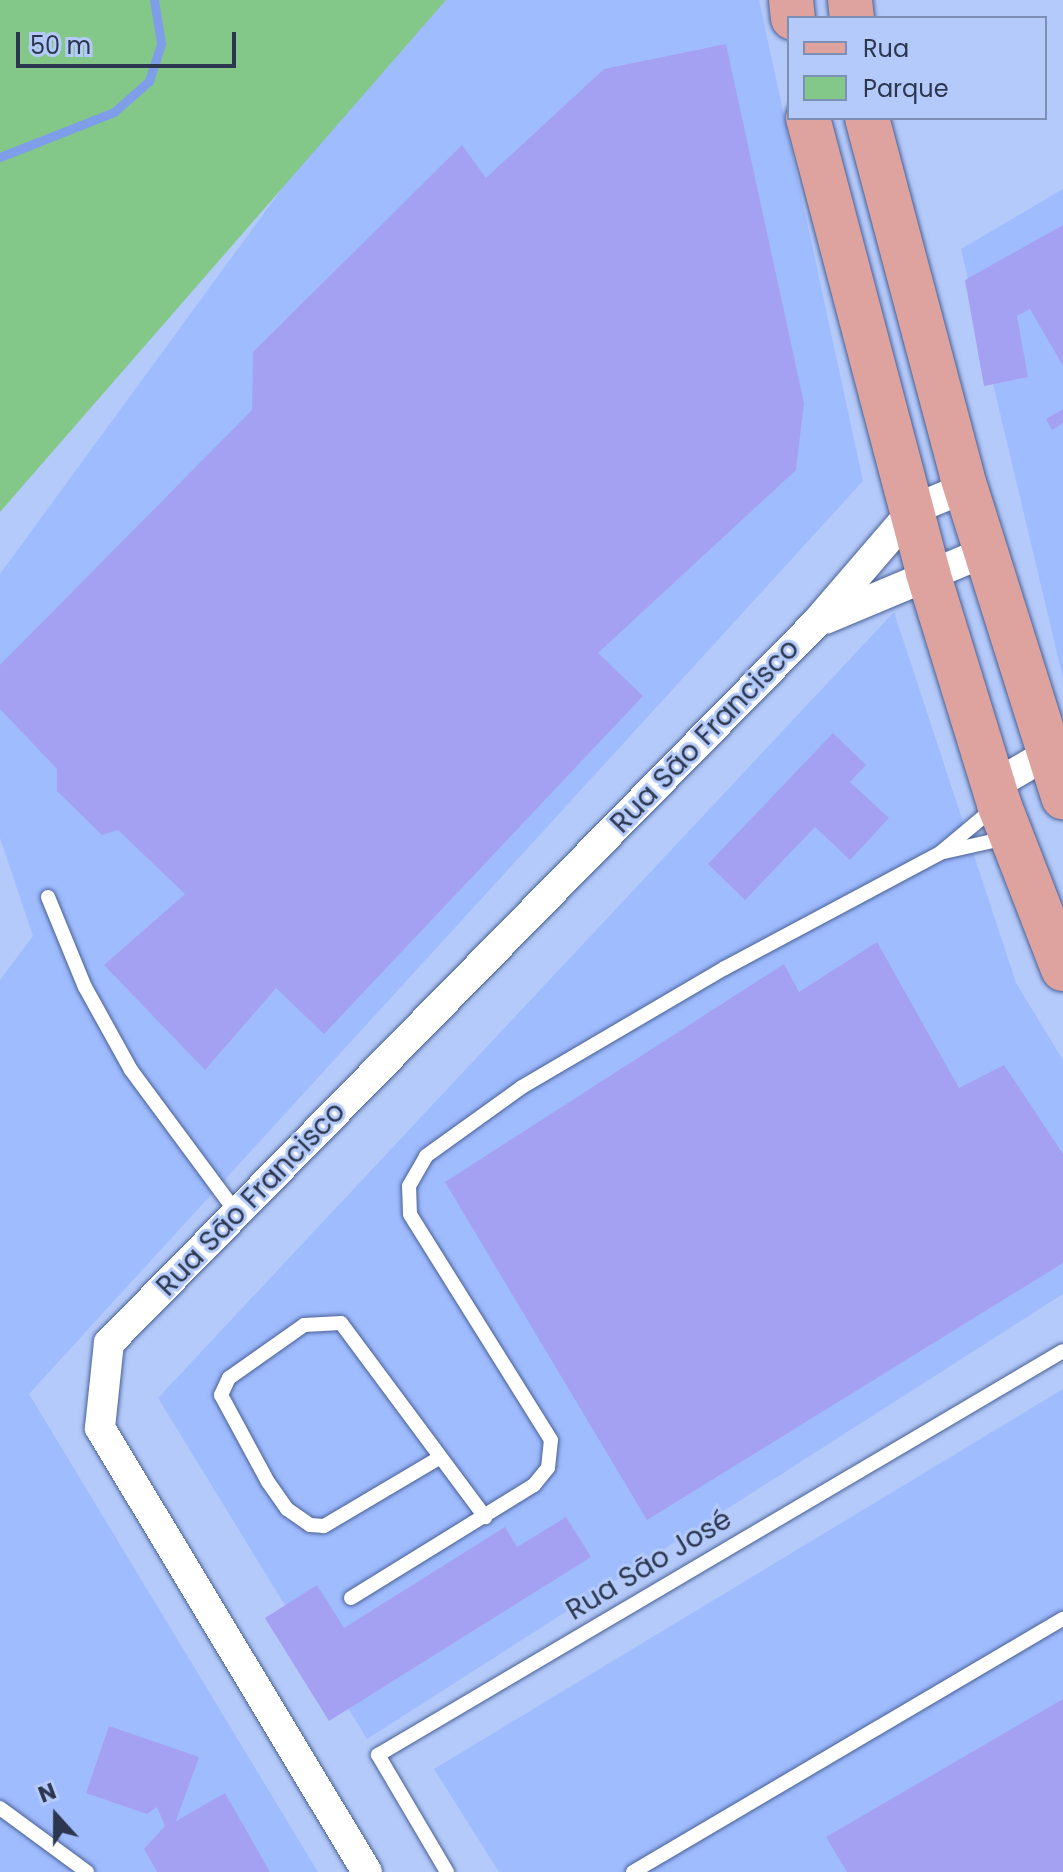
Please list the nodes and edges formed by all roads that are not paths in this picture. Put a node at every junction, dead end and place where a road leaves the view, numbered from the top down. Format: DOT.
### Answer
graph roads {
  1 [pos="809,120"];
  2 [pos="868,120"];
  3 [pos="965,488"];
  4 [pos="914,509"];
  5 [pos="985,552"];
  6 [pos="928,573"];
  7 [pos="816,623"];
  8 [pos="1055,749"];
  9 [pos="1063,797"];
  10 [pos="1001,809"];
  11 [pos="940,853"];
  12 [pos="48,897"];
  13 [pos="1063,969"];
  14 [pos="237,1213"];
  15 [pos="1063,1351"];
  16 [pos="439,1458"];
  17 [pos="485,1517"];
  18 [pos="351,1598"];
  19 [pos="1063,1619"];
  20 [pos="0,1808"];
  21 [pos="87,1872"];
  22 [pos="367,1872"];
  23 [pos="447,1872"];
  24 [pos="633,1872"];
  1 -- 4 [label="main road"];
  2 -- 3 [label="main road"];
  3 -- 4 [label="street, Rua São Francisco"];
  3 -- 5 [label="main road"];
  4 -- 6 [label="main road"];
  4 -- 7 [label="street, Rua São Francisco"];
  5 -- 6 [label="street, Rua São Francisco"];
  5 -- 8 [label="main road"];
  6 -- 7 [label="street, Rua São Francisco"];
  6 -- 10 [label="main road"];
  7 -- 14 [label="street, Rua São Francisco"];
  8 -- 9 [label="main road"];
  8 -- 10 [label="street"];
  10 -- 11 [label="lane"];
  10 -- 11 [label="lane"];
  10 -- 13 [label="main road"];
  11 -- 17 [label="lane"];
  12 -- 14 [label="lane"];
  14 -- 22 [label="street, Rua São Francisco"];
  15 -- 23 [label="lane, Rua São José"];
  16 -- 16 [label="lane"];
  16 -- 17 [label="lane"];
  17 -- 18 [label="lane"];
  19 -- 24 [label="lane"];
  20 -- 21 [label="lane"];
}
